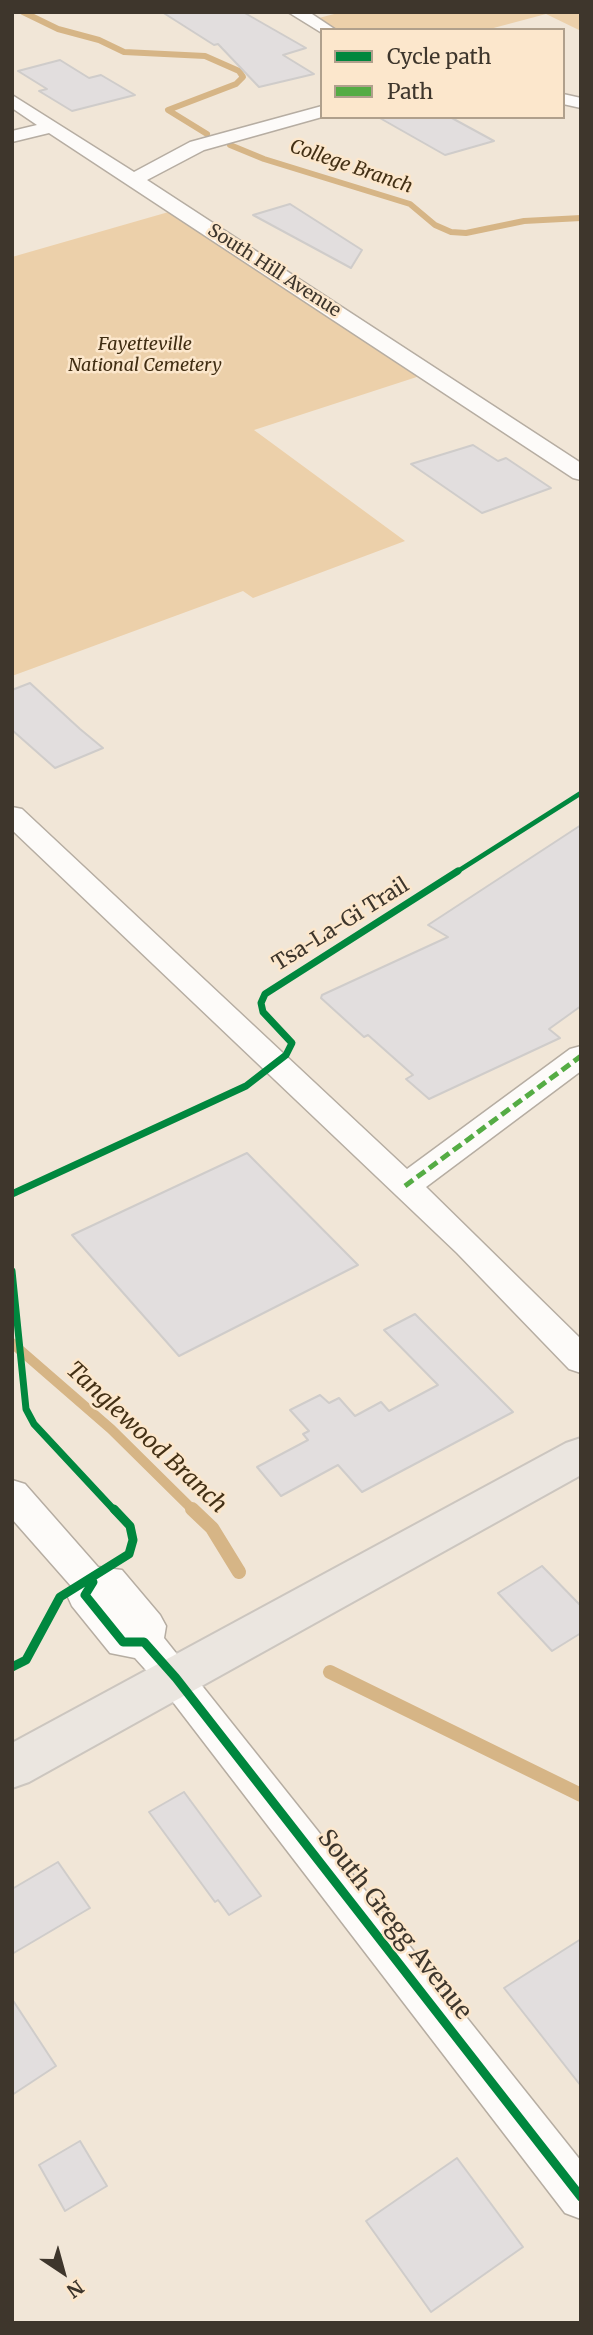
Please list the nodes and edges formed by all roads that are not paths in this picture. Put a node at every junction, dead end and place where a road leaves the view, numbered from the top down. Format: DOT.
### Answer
graph roads {
  1 [pos="296,12"];
  2 [pos="324,28"];
  3 [pos="12,100"];
  4 [pos="320,112"];
  5 [pos="52,126"];
  6 [pos="12,137"];
  7 [pos="134,179"];
  8 [pos="581,473"];
  9 [pos="12,815"];
  10 [pos="581,1056"];
  11 [pos="405,1186"];
  12 [pos="581,1360"];
  13 [pos="581,1455"];
  14 [pos="12,1494"];
  15 [pos="176,1678"];
  16 [pos="12,1767"];
  17 [pos="581,2197"];
  1 -- 2 [label="street"];
  3 -- 5 [label="street, South Hill Avenue"];
  4 -- 7 [label="street"];
  5 -- 6 [label="street"];
  5 -- 7 [label="street, South Hill Avenue"];
  7 -- 8 [label="street, South Hill Avenue"];
  9 -- 11 [label="street"];
  10 -- 11 [label="street"];
  11 -- 12 [label="street"];
  13 -- 15 [label="main road"];
  14 -- 15 [label="street, South Gregg Avenue"];
  15 -- 16 [label="main road"];
  15 -- 17 [label="street, South Gregg Avenue"];
}
